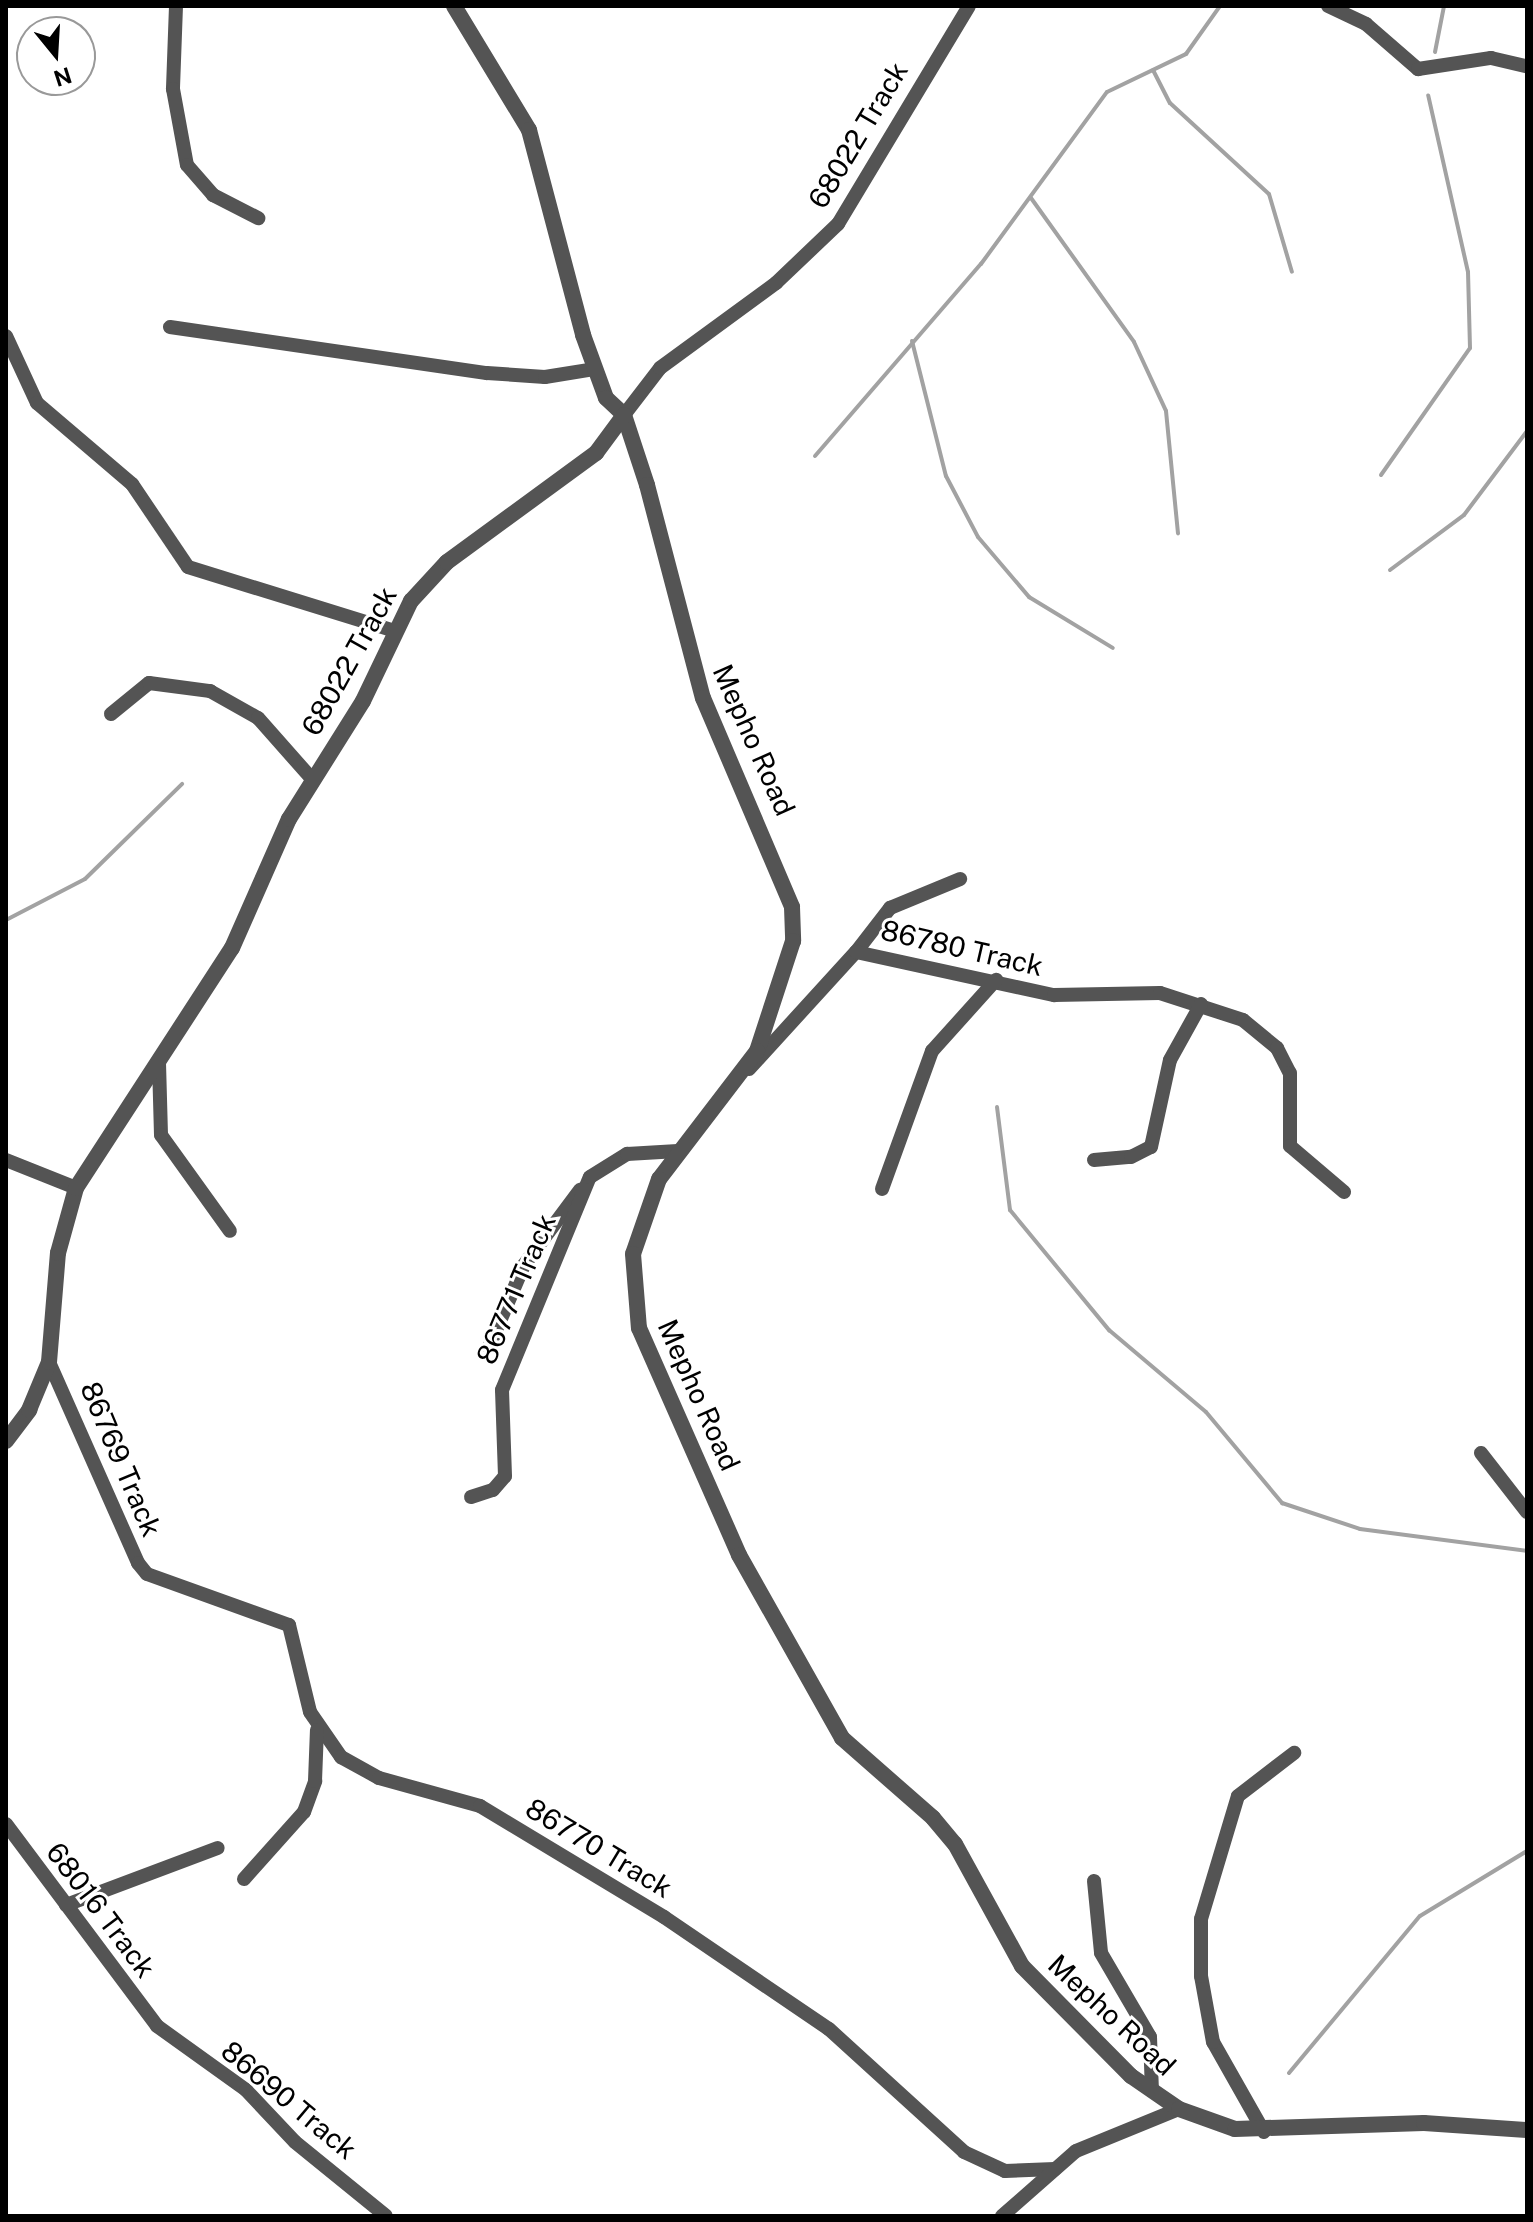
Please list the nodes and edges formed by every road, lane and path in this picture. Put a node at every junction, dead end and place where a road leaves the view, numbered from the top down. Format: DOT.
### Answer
graph roads {
  1 [pos="176,6"];
  2 [pos="454,6"];
  3 [pos="969,6"];
  4 [pos="1328,6"];
  5 [pos="1527,66"];
  6 [pos="258,218"];
  7 [pos="170,327"];
  8 [pos="6,336"];
  9 [pos="595,369"];
  10 [pos="624,415"];
  11 [pos="395,631"];
  12 [pos="111,714"];
  13 [pos="311,778"];
  14 [pos="960,879"];
  15 [pos="856,952"];
  16 [pos="996,980"];
  17 [pos="1201,1004"];
  18 [pos="159,1063"];
  19 [pos="742,1074"];
  20 [pos="678,1151"];
  21 [pos="6,1160"];
  22 [pos="1094,1160"];
  23 [pos="590,1177"];
  24 [pos="76,1188"];
  25 [pos="882,1189"];
  26 [pos="1344,1192"];
  27 [pos="230,1231"];
  28 [pos="489,1347"];
  29 [pos="49,1362"];
  30 [pos="6,1441"];
  31 [pos="1481,1453"];
  32 [pos="471,1497"];
  33 [pos="1527,1512"];
  34 [pos="317,1730"];
  35 [pos="1294,1753"];
  36 [pos="6,1824"];
  37 [pos="218,1848"];
  38 [pos="244,1879"];
  39 [pos="1094,1881"];
  40 [pos="66,1905"];
  41 [pos="157,2026"];
  42 [pos="1152,2091"];
  43 [pos="1179,2109"];
  44 [pos="1527,2130"];
  45 [pos="1264,2132"];
  46 [pos="1055,2169"];
  47 [pos="386,2216"];
  48 [pos="1002,2216"];
  1 -- 6 [label="street"];
  2 -- 9 [label="street, Mepho Road"];
  3 -- 10 [label="street, 68022 Track"];
  4 -- 5 [label="street"];
  7 -- 9 [label="street"];
  8 -- 11 [label="street"];
  9 -- 10 [label="street, Mepho Road"];
  10 -- 11 [label="street, 68022 Track"];
  10 -- 19 [label="street, Mepho Road"];
  11 -- 13 [label="street, 68022 Track"];
  12 -- 13 [label="street"];
  13 -- 18 [label="street, 68022 Track"];
  14 -- 15 [label="street"];
  15 -- 16 [label="street, 86780 Track"];
  15 -- 19 [label="street, 86780 Track"];
  16 -- 17 [label="street, 86780 Track"];
  16 -- 25 [label="street"];
  17 -- 22 [label="street"];
  17 -- 26 [label="street, 86780 Track"];
  18 -- 24 [label="street, 68022 Track"];
  18 -- 27 [label="street"];
  19 -- 20 [label="street, Mepho Road"];
  20 -- 23 [label="street"];
  20 -- 42 [label="street, Mepho Road"];
  21 -- 24 [label="street"];
  23 -- 28 [label="street"];
  23 -- 32 [label="street, 86771 Track"];
  24 -- 29 [label="street, 68022 Track"];
  29 -- 30 [label="street, 68022 Track"];
  29 -- 34 [label="street, 86769 Track"];
  31 -- 33 [label="street"];
  34 -- 38 [label="street"];
  34 -- 46 [label="street, 86770 Track"];
  35 -- 45 [label="street"];
  36 -- 40 [label="street, 68016 Track"];
  37 -- 40 [label="street"];
  39 -- 42 [label="street"];
  40 -- 41 [label="street, 68016 Track"];
  41 -- 47 [label="street, 86690 Track"];
  42 -- 43 [label="street, Mepho Road"];
  43 -- 45 [label="street, Mepho Road"];
  43 -- 46 [label="street"];
  44 -- 45 [label="street, Mepho Road"];
  46 -- 48 [label="street"];
}
